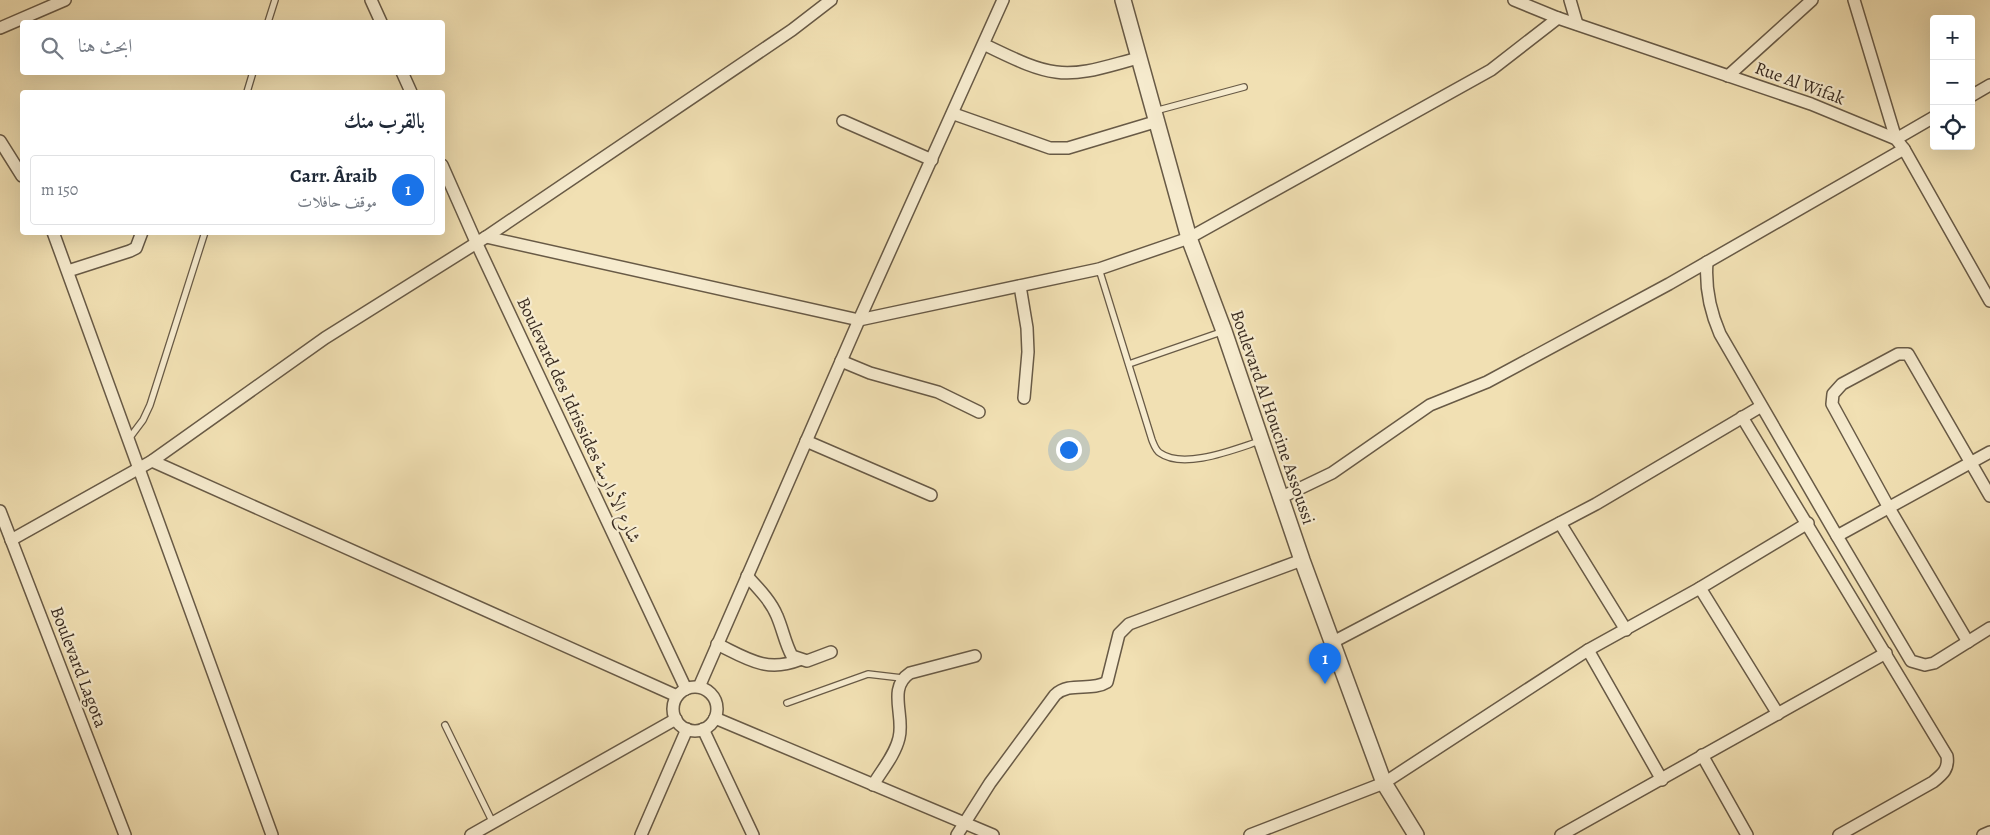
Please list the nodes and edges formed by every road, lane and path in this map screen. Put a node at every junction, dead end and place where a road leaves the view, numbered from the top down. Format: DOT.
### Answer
graph roads {
  1 [pos="65,0"];
  2 [pos="275,0"];
  3 [pos="371,0"];
  4 [pos="1003,0"];
  5 [pos="1123,0"];
  6 [pos="1514,0"];
  7 [pos="1570,0"];
  8 [pos="1812,0"];
  9 [pos="1854,0"];
  10 [pos="823,2"];
  11 [pos="1558,18"];
  12 [pos="269,20"];
  13 [pos="380,20"];
  14 [pos="1577,24"];
  15 [pos="0,28"];
  16 [pos="984,46"];
  17 [pos="1139,58"];
  18 [pos="252,75"];
  19 [pos="403,75"];
  20 [pos="1728,76"];
  21 [pos="1990,85"];
  22 [pos="1244,87"];
  23 [pos="248,90"];
  24 [pos="410,90"];
  25 [pos="1975,94"];
  26 [pos="954,114"];
  27 [pos="1157,116"];
  28 [pos="1930,119"];
  29 [pos="843,121"];
  30 [pos="1896,139"];
  31 [pos="0,141"];
  32 [pos="1904,149"];
  33 [pos="932,160"];
  34 [pos="445,171"];
  35 [pos="20,173"];
  36 [pos="54,235"];
  37 [pos="141,235"];
  38 [pos="204,235"];
  39 [pos="1189,238"];
  40 [pos="481,240"];
  41 [pos="1706,262"];
  42 [pos="1098,269"];
  43 [pos="68,271"];
  44 [pos="1020,286"];
  45 [pos="1990,301"];
  46 [pos="859,320"];
  47 [pos="1224,331"];
  48 [pos="841,361"];
  49 [pos="1129,364"];
  50 [pos="1024,398"];
  51 [pos="1760,407"];
  52 [pos="979,412"];
  53 [pos="1742,417"];
  54 [pos="128,440"];
  55 [pos="806,441"];
  56 [pos="1262,441"];
  57 [pos="1990,452"];
  58 [pos="152,461"];
  59 [pos="1970,464"];
  60 [pos="138,468"];
  61 [pos="931,495"];
  62 [pos="1990,496"];
  63 [pos="1282,497"];
  64 [pos="1889,508"];
  65 [pos="0,511"];
  66 [pos="1560,523"];
  67 [pos="1808,523"];
  68 [pos="1838,536"];
  69 [pos="11,540"];
  70 [pos="1302,560"];
  71 [pos="747,576"];
  72 [pos="1700,588"];
  73 [pos="1990,628"];
  74 [pos="1626,630"];
  75 [pos="1333,642"];
  76 [pos="1968,642"];
  77 [pos="717,644"];
  78 [pos="1588,650"];
  79 [pos="831,652"];
  80 [pos="1886,653"];
  81 [pos="975,656"];
  82 [pos="799,660"];
  83 [pos="902,678"];
  84 [pos="699,687"];
  85 [pos="681,692"];
  86 [pos="787,703"];
  87 [pos="1778,714"];
  88 [pos="715,718"];
  89 [pos="676,719"];
  90 [pos="446,725"];
  91 [pos="688,729"];
  92 [pos="703,729"];
  93 [pos="1702,755"];
  94 [pos="1662,780"];
  95 [pos="1384,783"];
  96 [pos="873,785"];
  97 [pos="493,823"];
  98 [pos="963,823"];
  99 [pos="1990,832"];
  100 [pos="125,835"];
  101 [pos="272,835"];
  102 [pos="471,835"];
  103 [pos="640,835"];
  104 [pos="753,835"];
  105 [pos="957,835"];
  106 [pos="993,835"];
  107 [pos="1250,835"];
  108 [pos="1416,835"];
  109 [pos="1561,835"];
  110 [pos="1747,835"];
  111 [pos="1839,835"];
  112 [pos="1983,835"];
  1 -- 15 [label="street"];
  2 -- 12 [label="lane"];
  3 -- 13 [label="street"];
  4 -- 16 [label="street"];
  5 -- 17 [label="street, Boulevard Al Houcine Assoussi"];
  6 -- 11 [label="street, Rue Al Wifak"];
  7 -- 14 [label="street"];
  8 -- 20 [label="street"];
  9 -- 30 [label="street"];
  10 -- 40 [label="street"];
  11 -- 14 [label="street, Rue Al Wifak"];
  11 -- 39 [label="street"];
  14 -- 20 [label="street, Rue Al Wifak"];
  16 -- 17 [label="street"];
  16 -- 26 [label="street"];
  17 -- 27 [label="street, Boulevard Al Houcine Assoussi"];
  18 -- 23 [label="lane"];
  19 -- 24 [label="street"];
  20 -- 30 [label="street, Rue Al Wifak"];
  21 -- 25 [label="street"];
  22 -- 27 [label="lane"];
  26 -- 27 [label="street"];
  26 -- 33 [label="street"];
  27 -- 39 [label="street, Boulevard Al Houcine Assoussi"];
  28 -- 30 [label="street"];
  29 -- 33 [label="street"];
  30 -- 32 [label="street, Rue Al Wifak"];
  31 -- 35 [label="street"];
  32 -- 41 [label="street"];
  32 -- 45 [label="street, Rue Al Wifak"];
  33 -- 46 [label="street"];
  34 -- 40 [label="street, Boulevard des Idrissides شارع الأدارسة"];
  36 -- 43 [label="street"];
  37 -- 43 [label="street"];
  38 -- 54 [label="lane"];
  39 -- 42 [label="street"];
  39 -- 47 [label="street, Boulevard Al Houcine Assoussi"];
  40 -- 46 [label="street"];
  40 -- 58 [label="street"];
  40 -- 85 [label="street, Boulevard des Idrissides شارع الأدارسة"];
  41 -- 51 [label="street"];
  41 -- 63 [label="street"];
  42 -- 44 [label="street"];
  42 -- 49 [label="lane"];
  43 -- 54 [label="street"];
  44 -- 46 [label="street"];
  44 -- 50 [label="street"];
  46 -- 48 [label="street"];
  47 -- 49 [label="lane"];
  47 -- 56 [label="street, Boulevard Al Houcine Assoussi"];
  48 -- 52 [label="street"];
  48 -- 55 [label="street"];
  49 -- 56 [label="lane"];
  51 -- 53 [label="street"];
  51 -- 68 [label="street"];
  53 -- 66 [label="street"];
  53 -- 67 [label="street"];
  54 -- 60 [label="street"];
  55 -- 61 [label="street"];
  55 -- 71 [label="street"];
  56 -- 63 [label="street, Boulevard Al Houcine Assoussi"];
  57 -- 59 [label="street"];
  58 -- 60 [label="street"];
  58 -- 85 [label="street"];
  59 -- 62 [label="street"];
  59 -- 64 [label="street"];
  59 -- 64 [label="street"];
  60 -- 69 [label="street"];
  60 -- 101 [label="street"];
  63 -- 70 [label="street, Boulevard Al Houcine Assoussi"];
  64 -- 68 [label="street"];
  64 -- 76 [label="street"];
  65 -- 69 [label="street, Boulevard Lagota"];
  66 -- 74 [label="street"];
  66 -- 75 [label="street"];
  67 -- 72 [label="street"];
  67 -- 80 [label="street"];
  68 -- 76 [label="street"];
  69 -- 100 [label="street, Boulevard Lagota"];
  70 -- 75 [label="street, Boulevard Al Houcine Assoussi"];
  70 -- 98 [label="street"];
  71 -- 77 [label="street"];
  71 -- 82 [label="street"];
  72 -- 74 [label="street"];
  72 -- 87 [label="street"];
  73 -- 76 [label="street"];
  74 -- 78 [label="street"];
  75 -- 95 [label="street, Boulevard Al Houcine Assoussi"];
  77 -- 82 [label="street"];
  77 -- 84 [label="street"];
  78 -- 94 [label="street"];
  78 -- 95 [label="street"];
  79 -- 82 [label="street"];
  80 -- 87 [label="street"];
  80 -- 111 [label="street"];
  81 -- 83 [label="street"];
  83 -- 86 [label="lane"];
  83 -- 96 [label="street"];
  84 -- 85 [label="street"];
  84 -- 88 [label="street"];
  85 -- 89 [label="street"];
  87 -- 93 [label="street"];
  88 -- 92 [label="street"];
  88 -- 96 [label="street"];
  89 -- 91 [label="street"];
  89 -- 97 [label="street"];
  90 -- 97 [label="lane"];
  91 -- 92 [label="street"];
  91 -- 103 [label="street"];
  92 -- 104 [label="street"];
  93 -- 94 [label="street"];
  93 -- 110 [label="street"];
  94 -- 109 [label="street"];
  95 -- 107 [label="street"];
  95 -- 108 [label="street, Boulevard Al Houcine Assoussi"];
  96 -- 98 [label="street"];
  97 -- 102 [label="street"];
  98 -- 105 [label="street"];
  98 -- 106 [label="street"];
  99 -- 112 [label="street"];
}
